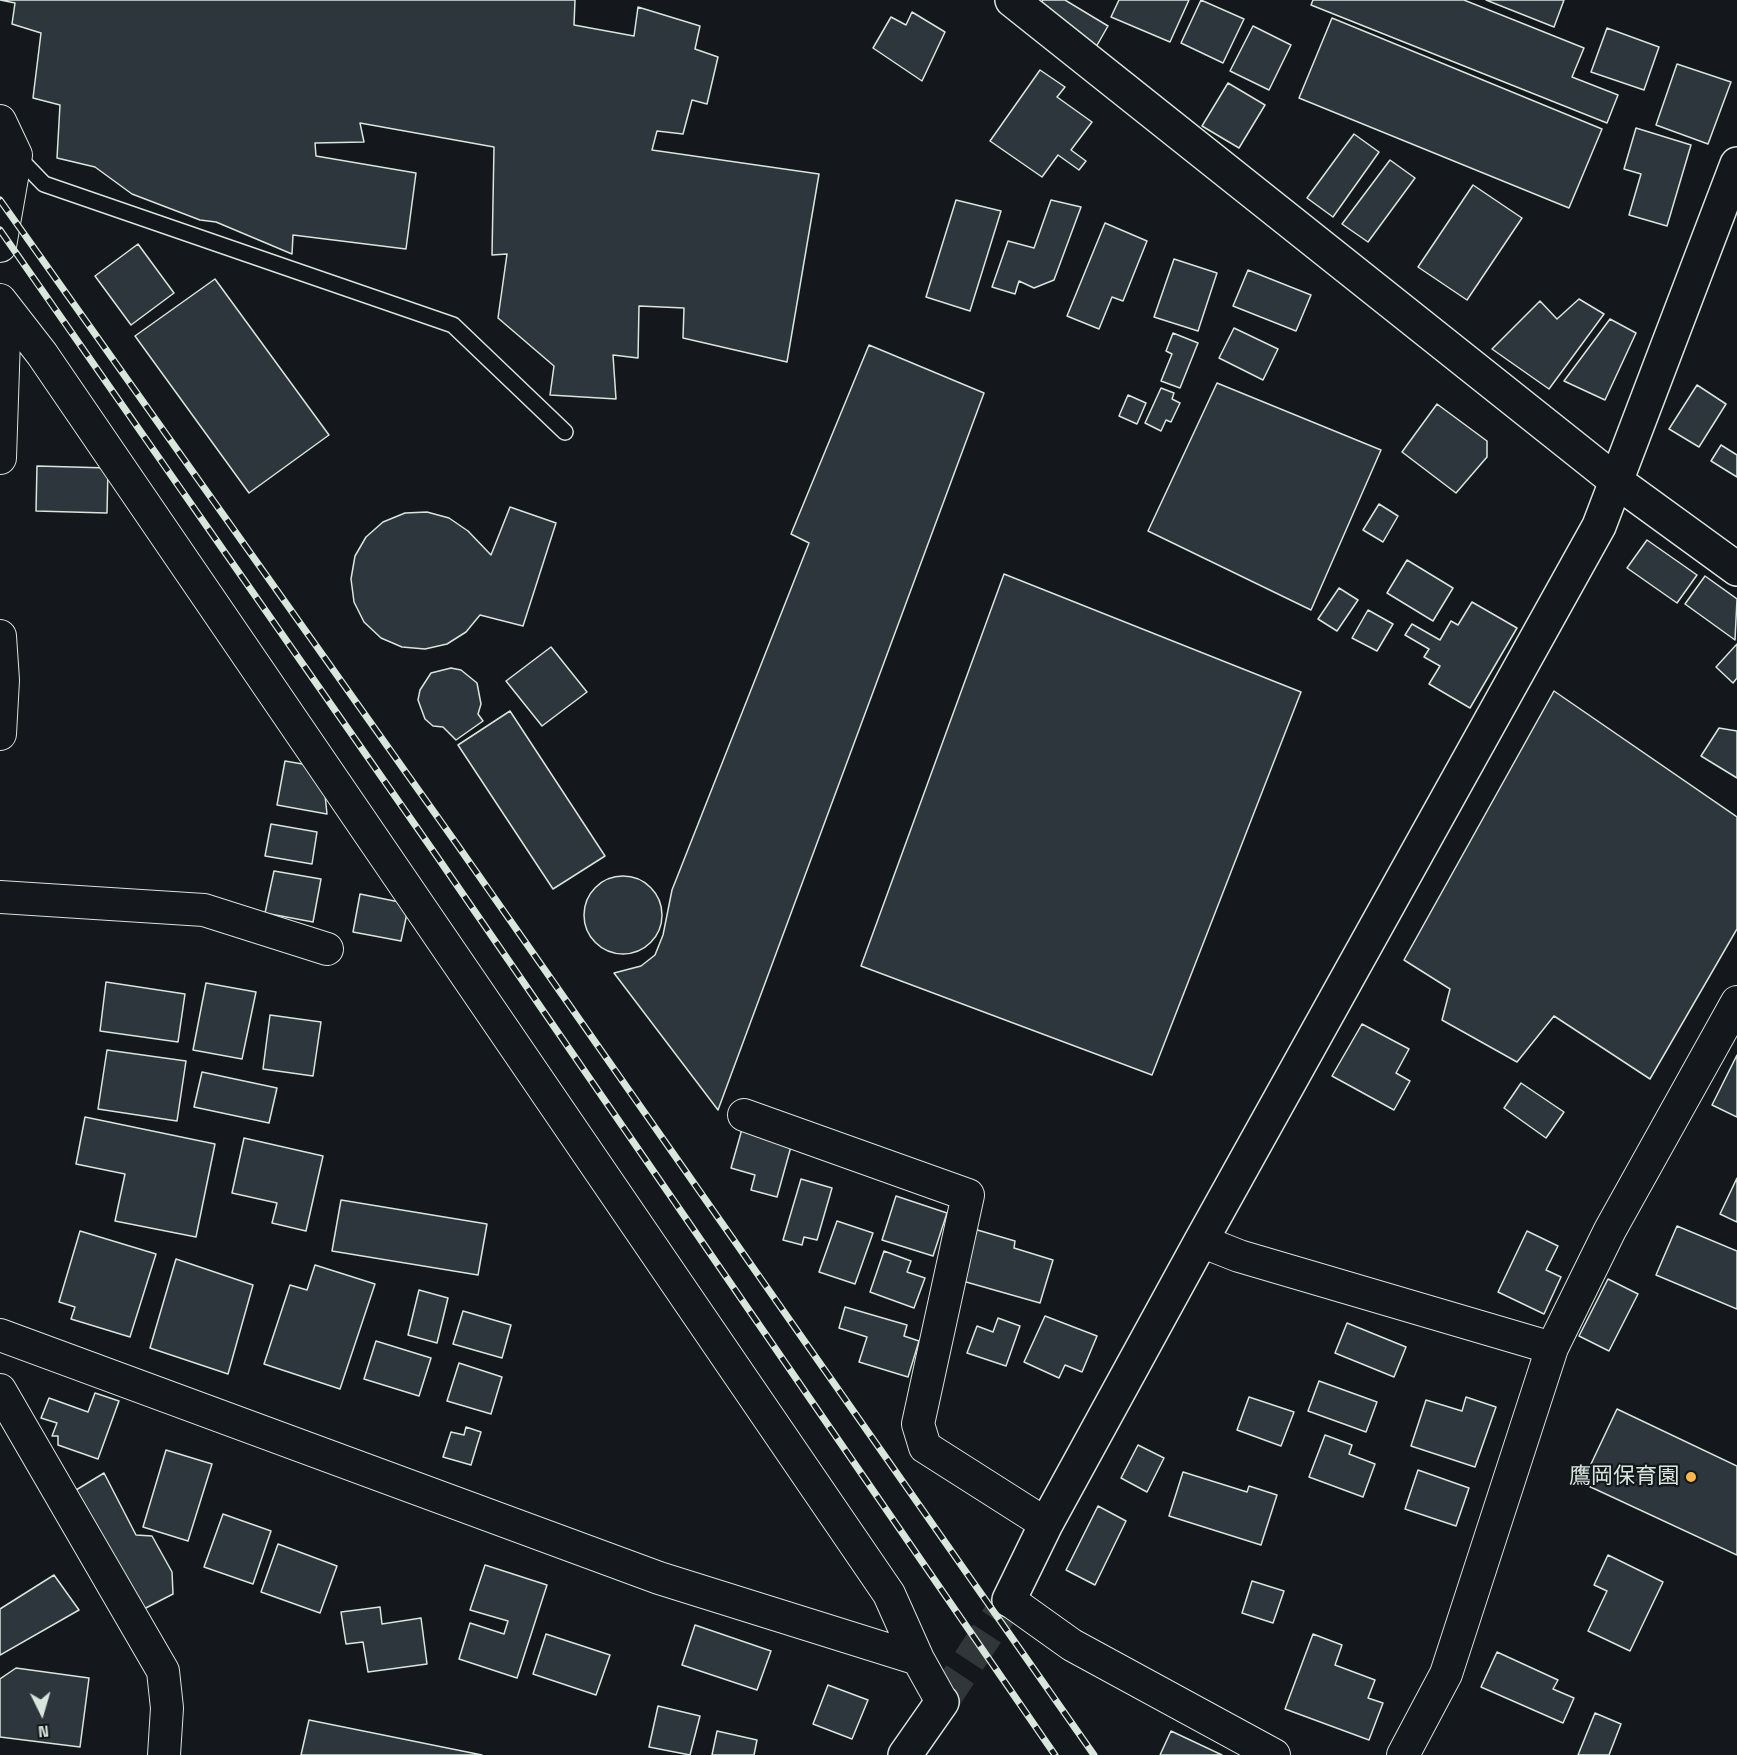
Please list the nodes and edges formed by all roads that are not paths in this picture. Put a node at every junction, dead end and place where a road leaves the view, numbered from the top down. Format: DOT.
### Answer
graph roads {
  1 [pos="1012,0"];
  2 [pos="0,121"];
  3 [pos="16,155"];
  4 [pos="1737,164"];
  5 [pos="0,246"];
  6 [pos="2,304"];
  7 [pos="565,432"];
  8 [pos="0,458"];
  9 [pos="1616,481"];
  10 [pos="1737,569"];
  11 [pos="0,636"];
  12 [pos="0,734"];
  13 [pos="0,897"];
  14 [pos="327,949"];
  15 [pos="1737,1002"];
  16 [pos="744,1115"];
  17 [pos="1201,1240"];
  18 [pos="0,1335"];
  19 [pos="1552,1348"];
  20 [pos="0,1390"];
  21 [pos="1046,1524"];
  22 [pos="1009,1600"];
  23 [pos="918,1659"];
  24 [pos="942,1702"];
  25 [pos="164,1755"];
  26 [pos="905,1755"];
  27 [pos="1274,1755"];
  28 [pos="1403,1755"];
  1 -- 9 [label="street"];
  2 -- 3 [label="street"];
  3 -- 5 [label="street"];
  3 -- 7 [label="lane"];
  4 -- 9 [label="street"];
  6 -- 8 [label="street"];
  6 -- 23 [label="street"];
  9 -- 10 [label="street"];
  9 -- 17 [label="street"];
  11 -- 12 [label="street"];
  13 -- 14 [label="street"];
  15 -- 19 [label="street"];
  16 -- 21 [label="street"];
  17 -- 19 [label="street"];
  17 -- 21 [label="street"];
  18 -- 23 [label="street"];
  19 -- 28 [label="street"];
  20 -- 25 [label="street"];
  21 -- 22 [label="street"];
  22 -- 27 [label="street"];
  23 -- 24 [label="street"];
  24 -- 26 [label="street"];
}
